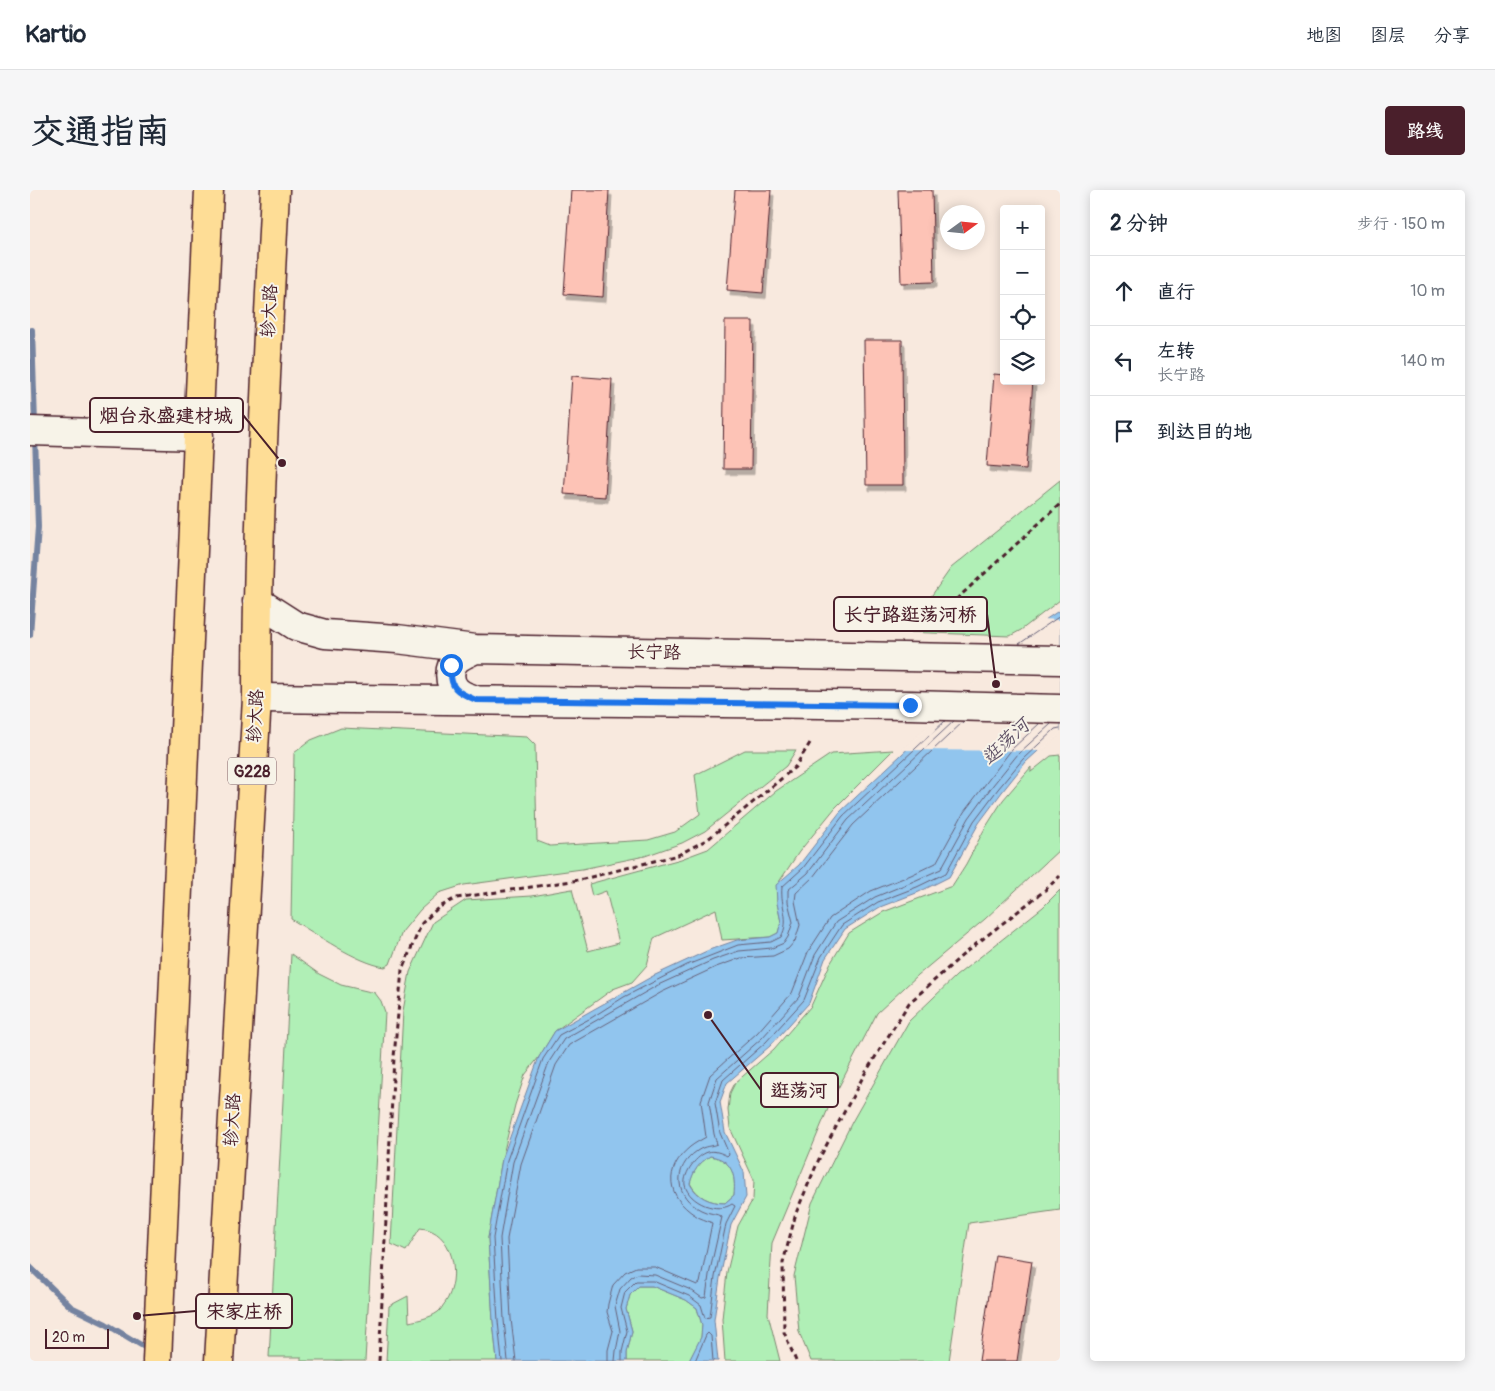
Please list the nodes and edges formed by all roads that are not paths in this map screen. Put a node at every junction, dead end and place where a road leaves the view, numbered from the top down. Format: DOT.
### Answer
graph roads {
  1 [pos="209,190"];
  2 [pos="275,190"];
  3 [pos="30,430"];
  4 [pos="199,436"];
  5 [pos="257,601"];
  6 [pos="476,649"];
  7 [pos="1060,660"];
  8 [pos="257,698"];
  9 [pos="476,700"];
  10 [pos="1060,709"];
  11 [pos="219,1357"];
  12 [pos="157,1361"];
  1 -- 4 [label="highway"];
  2 -- 5 [label="highway, 轸大路 / G228"];
  3 -- 4 [label="street"];
  4 -- 12 [label="highway"];
  5 -- 6 [label="street, 长宁路"];
  5 -- 8 [label="highway, 轸大路 / G228"];
  6 -- 7 [label="street, 长宁路"];
  6 -- 9 [label="street"];
  8 -- 9 [label="street"];
  8 -- 11 [label="highway, 轸大路 / G228"];
  9 -- 10 [label="street"];
}
